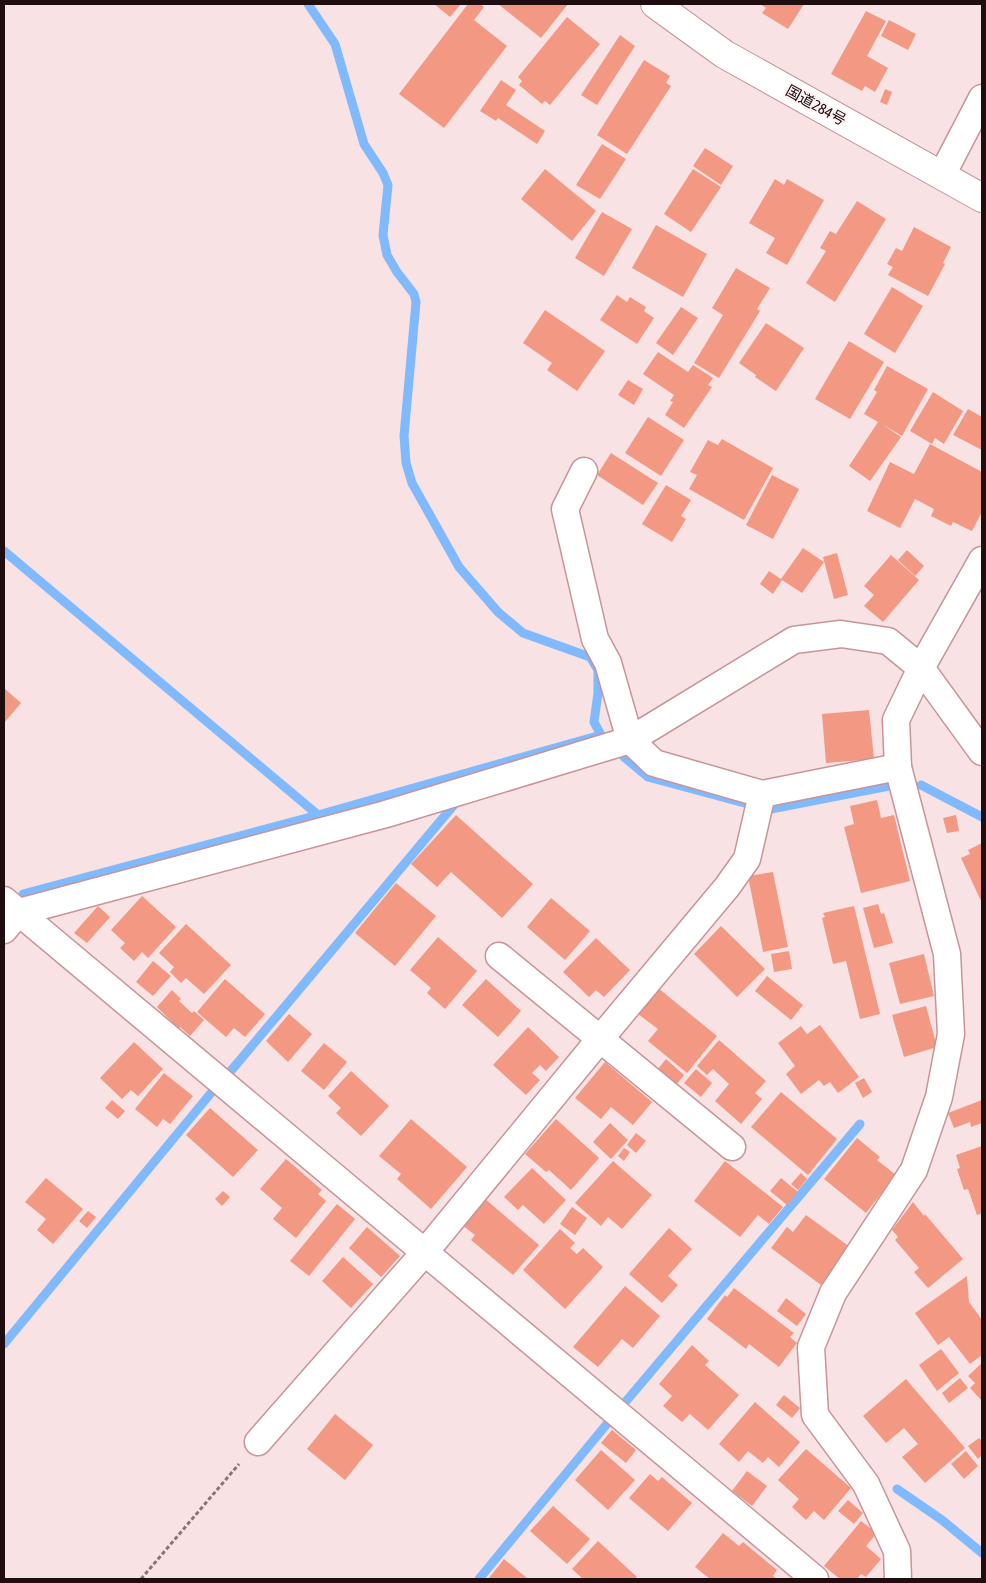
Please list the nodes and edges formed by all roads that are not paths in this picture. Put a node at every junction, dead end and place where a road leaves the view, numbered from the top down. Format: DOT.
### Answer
graph roads {
  1 [pos="655,4"];
  2 [pos="982,98"];
  3 [pos="942,175"];
  4 [pos="982,198"];
  5 [pos="584,471"];
  6 [pos="982,560"];
  7 [pos="921,668"];
  8 [pos="630,740"];
  9 [pos="982,752"];
  10 [pos="898,767"];
  11 [pos="762,794"];
  12 [pos="9,914"];
  13 [pos="499,956"];
  14 [pos="600,1039"];
  15 [pos="732,1147"];
  16 [pos="425,1252"];
  17 [pos="258,1442"];
  18 [pos="815,1579"];
  19 [pos="898,1579"];
  1 -- 3 [label="highway, 国道284号"];
  2 -- 3 [label="street"];
  3 -- 4 [label="highway, 国道284号"];
  5 -- 8 [label="street"];
  6 -- 7 [label="street"];
  7 -- 8 [label="street"];
  7 -- 9 [label="street"];
  7 -- 10 [label="street"];
  8 -- 11 [label="street"];
  8 -- 12 [label="street"];
  10 -- 11 [label="street"];
  10 -- 19 [label="street"];
  11 -- 14 [label="street"];
  12 -- 16 [label="street"];
  13 -- 14 [label="street"];
  14 -- 15 [label="street"];
  14 -- 16 [label="street"];
  16 -- 17 [label="street"];
  16 -- 18 [label="street"];
}
